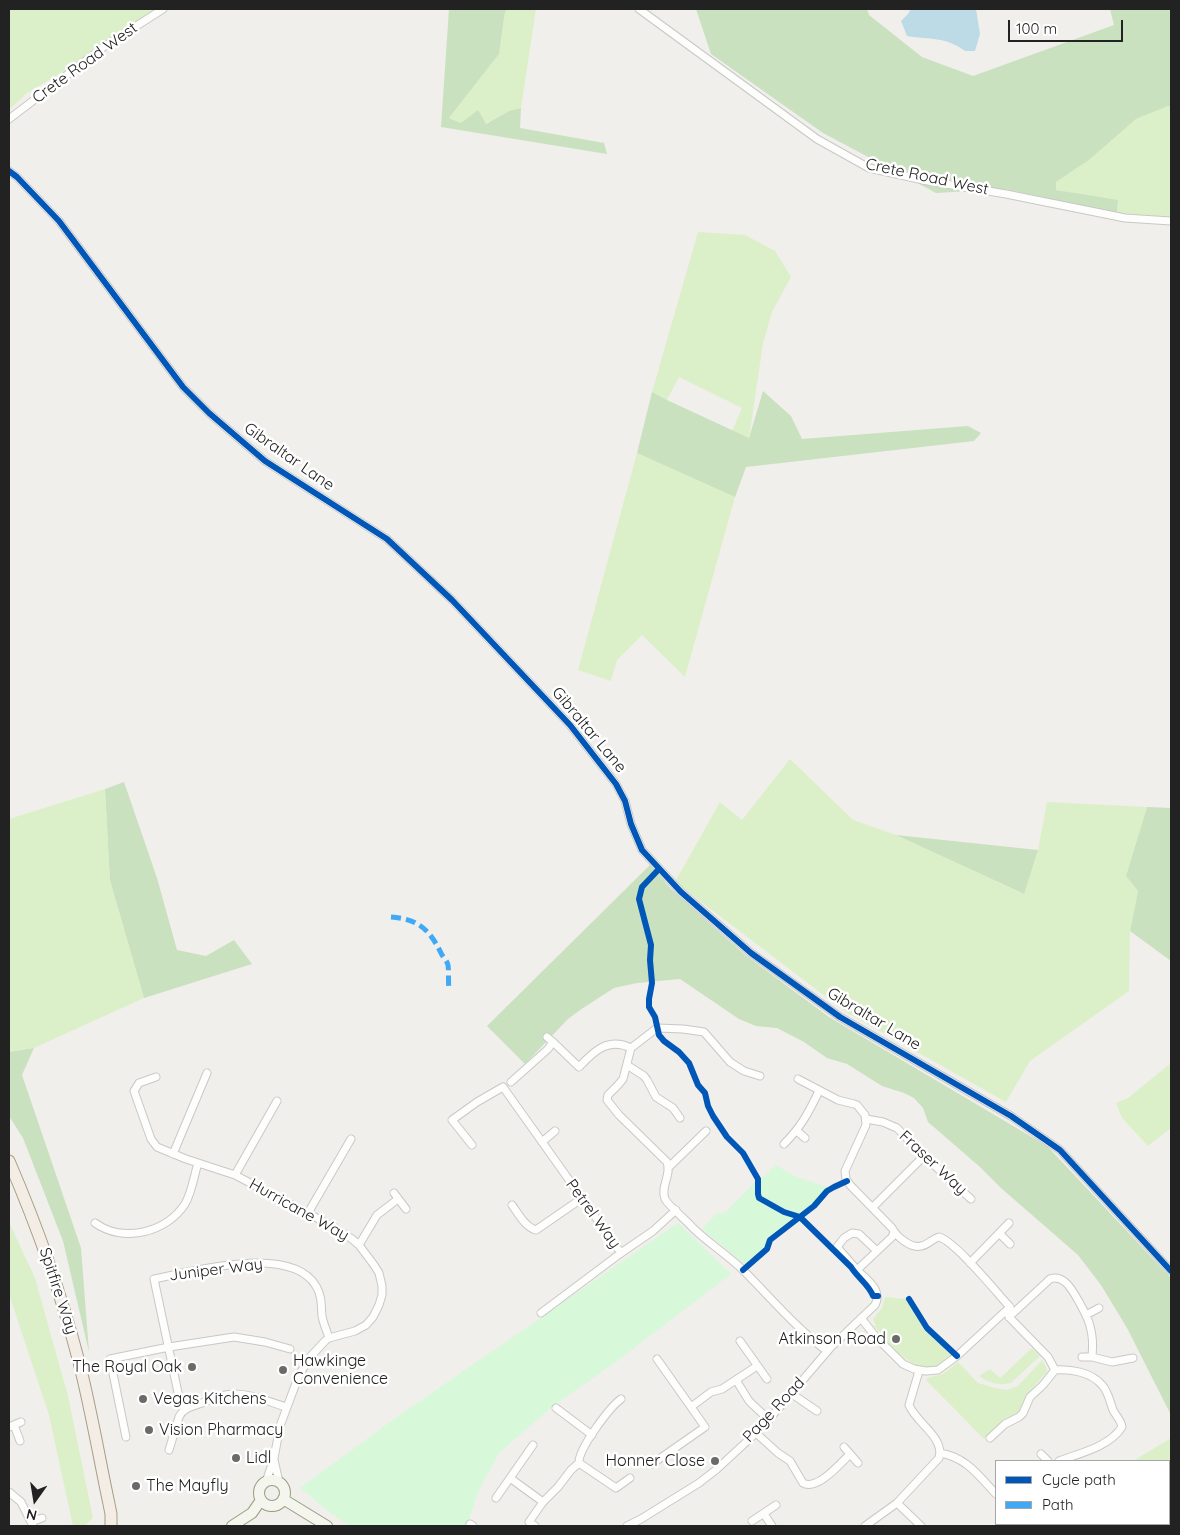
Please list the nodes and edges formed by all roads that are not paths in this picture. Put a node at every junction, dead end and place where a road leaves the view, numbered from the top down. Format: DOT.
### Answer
graph roads {
  1 [pos="163,9"];
  2 [pos="639,9"];
  3 [pos="9,119"];
  4 [pos="9,171"];
  5 [pos="1171,221"];
  6 [pos="631,1048"];
  7 [pos="627,1065"];
  8 [pos="207,1073"];
  9 [pos="760,1076"];
  10 [pos="156,1077"];
  11 [pos="798,1079"];
  12 [pos="511,1082"];
  13 [pos="819,1091"];
  14 [pos="277,1101"];
  15 [pos="680,1118"];
  16 [pos="866,1119"];
  17 [pos="556,1131"];
  18 [pos="706,1131"];
  19 [pos="797,1131"];
  20 [pos="806,1138"];
  21 [pos="351,1139"];
  22 [pos="542,1142"];
  23 [pos="784,1144"];
  24 [pos="472,1145"];
  25 [pos="173,1154"];
  26 [pos="924,1156"];
  27 [pos="9,1160"];
  28 [pos="198,1163"];
  29 [pos="669,1167"];
  30 [pos="235,1175"];
  31 [pos="581,1199"];
  32 [pos="971,1199"];
  33 [pos="512,1204"];
  34 [pos="873,1207"];
  35 [pos="406,1209"];
  36 [pos="676,1210"];
  37 [pos="308,1213"];
  38 [pos="96,1223"];
  39 [pos="1009,1223"];
  40 [pos="894,1232"];
  41 [pos="1000,1234"];
  42 [pos="1010,1244"];
  43 [pos="359,1245"];
  44 [pos="876,1251"];
  45 [pos="621,1253"];
  46 [pos="970,1263"];
  47 [pos="857,1270"];
  48 [pos="1171,1271"];
  49 [pos="1010,1307"];
  50 [pos="1099,1308"];
  51 [pos="541,1313"];
  52 [pos="1086,1315"];
  53 [pos="1009,1317"];
  54 [pos="860,1318"];
  55 [pos="330,1338"];
  56 [pos="740,1342"];
  57 [pos="169,1347"];
  58 [pos="290,1349"];
  59 [pos="827,1352"];
  60 [pos="1082,1357"];
  61 [pos="1092,1357"];
  62 [pos="1133,1358"];
  63 [pos="657,1359"];
  64 [pos="757,1366"];
  65 [pos="1055,1370"];
  66 [pos="919,1371"];
  67 [pos="767,1379"];
  68 [pos="736,1380"];
  69 [pos="792,1394"];
  70 [pos="621,1399"];
  71 [pos="691,1407"];
  72 [pos="286,1408"];
  73 [pos="556,1408"];
  74 [pos="185,1409"];
  75 [pos="817,1411"];
  76 [pos="769,1420"];
  77 [pos="21,1422"];
  78 [pos="11,1426"];
  79 [pos="756,1433"];
  80 [pos="592,1435"];
  81 [pos="126,1437"];
  82 [pos="990,1438"];
  83 [pos="20,1441"];
  84 [pos="533,1446"];
  85 [pos="844,1447"];
  86 [pos="169,1450"];
  87 [pos="940,1453"];
  88 [pos="850,1454"];
  89 [pos="1041,1454"];
  90 [pos="274,1458"];
  91 [pos="1047,1460"];
  92 [pos="1062,1460"];
  93 [pos="579,1463"];
  94 [pos="858,1463"];
  95 [pos="652,1464"];
  96 [pos="510,1478"];
  97 [pos="630,1478"];
  98 [pos="266,1482"];
  99 [pos="280,1482"];
  100 [pos="995,1490"];
  101 [pos="9,1492"];
  102 [pos="496,1498"];
  103 [pos="283,1499"];
  104 [pos="261,1500"];
  105 [pos="543,1502"];
  106 [pos="897,1503"];
  107 [pos="776,1505"];
  108 [pos="111,1514"];
  109 [pos="764,1514"];
  110 [pos="42,1518"];
  111 [pos="752,1521"];
  112 [pos="32,1524"];
  113 [pos="530,1525"];
  114 [pos="919,1525"];
  115 [pos="111,1526"];
  116 [pos="119,1526"];
  117 [pos="232,1526"];
  118 [pos="327,1526"];
  119 [pos="627,1526"];
  120 [pos="772,1526"];
  121 [pos="865,1526"];
  1 -- 3 [label="street, Crete Road West"];
  2 -- 5 [label="street, Crete Road West"];
  4 -- 48 [label="street, Gibraltar Lane"];
  6 -- 7 [label="street"];
  6 -- 9 [label="street"];
  6 -- 12 [label="street"];
  7 -- 15 [label="street"];
  7 -- 29 [label="street"];
  8 -- 25 [label="street"];
  10 -- 25 [label="street, Hurricane Way"];
  11 -- 13 [label="street"];
  13 -- 16 [label="street"];
  13 -- 19 [label="street"];
  14 -- 30 [label="street"];
  16 -- 26 [label="street, Fraser Way"];
  16 -- 34 [label="street"];
  17 -- 22 [label="street"];
  18 -- 29 [label="street"];
  19 -- 20 [label="street"];
  19 -- 23 [label="street"];
  21 -- 37 [label="street"];
  22 -- 24 [label="street, Petrel Way"];
  22 -- 31 [label="street, Petrel Way"];
  25 -- 28 [label="street, Hurricane Way"];
  26 -- 32 [label="street, Fraser Way"];
  26 -- 34 [label="street"];
  27 -- 108 [label="main road, Spitfire Way"];
  28 -- 30 [label="street, Hurricane Way"];
  28 -- 38 [label="street"];
  29 -- 36 [label="street"];
  30 -- 37 [label="street, Hurricane Way"];
  31 -- 33 [label="street"];
  31 -- 45 [label="street, Petrel Way"];
  34 -- 40 [label="street"];
  35 -- 43 [label="street"];
  36 -- 45 [label="street, Petrel Way"];
  36 -- 59 [label="street"];
  37 -- 43 [label="street, Hurricane Way"];
  39 -- 41 [label="street"];
  40 -- 44 [label="street"];
  40 -- 46 [label="street"];
  41 -- 42 [label="street"];
  41 -- 46 [label="street"];
  43 -- 55 [label="street, Hurricane Way"];
  44 -- 47 [label="street"];
  44 -- 47 [label="street, Page Road"];
  45 -- 51 [label="street"];
  46 -- 49 [label="street"];
  47 -- 54 [label="street, Page Road"];
  49 -- 53 [label="street"];
  49 -- 66 [label="street"];
  50 -- 52 [label="street"];
  52 -- 53 [label="street"];
  52 -- 61 [label="street"];
  53 -- 65 [label="street"];
  54 -- 59 [label="street, Page Road"];
  54 -- 66 [label="street"];
  55 -- 57 [label="street, Juniper Way"];
  55 -- 72 [label="street, Hurricane Way"];
  56 -- 64 [label="street"];
  57 -- 58 [label="street"];
  57 -- 74 [label="street"];
  57 -- 81 [label="street"];
  59 -- 69 [label="street, Page Road"];
  60 -- 61 [label="street"];
  61 -- 62 [label="street"];
  63 -- 71 [label="street"];
  64 -- 67 [label="street"];
  64 -- 68 [label="street"];
  65 -- 82 [label="street"];
  65 -- 92 [label="street"];
  66 -- 87 [label="street"];
  68 -- 71 [label="street"];
  68 -- 76 [label="street"];
  69 -- 75 [label="street"];
  69 -- 76 [label="street, Page Road"];
  70 -- 80 [label="street"];
  71 -- 95 [label="street"];
  72 -- 74 [label="street"];
  72 -- 90 [label="street, Hurricane Way"];
  73 -- 80 [label="street"];
  74 -- 86 [label="street"];
  76 -- 79 [label="street, Page Road"];
  77 -- 78 [label="street"];
  78 -- 83 [label="street"];
  79 -- 88 [label="street"];
  79 -- 119 [label="street, Page Road"];
  80 -- 93 [label="street"];
  84 -- 96 [label="street"];
  85 -- 88 [label="street"];
  87 -- 100 [label="street"];
  87 -- 106 [label="street"];
  88 -- 94 [label="street"];
  89 -- 91 [label="street"];
  90 -- 98 [label="street, Hurricane Way"];
  90 -- 99 [label="street, Hurricane Way"];
  93 -- 97 [label="street"];
  93 -- 105 [label="street"];
  96 -- 102 [label="street"];
  96 -- 105 [label="street"];
  98 -- 99 [label="street"];
  98 -- 104 [label="street"];
  99 -- 103 [label="street"];
  101 -- 112 [label="street"];
  103 -- 104 [label="street"];
  103 -- 118 [label="street"];
  104 -- 117 [label="street"];
  105 -- 113 [label="street"];
  106 -- 114 [label="street"];
  106 -- 121 [label="street"];
  107 -- 109 [label="street"];
  108 -- 115 [label="main road, Spitfire Way"];
  108 -- 116 [label="main road, Spitfire Way"];
  109 -- 111 [label="street"];
  109 -- 120 [label="street"];
  110 -- 112 [label="street"];
}
